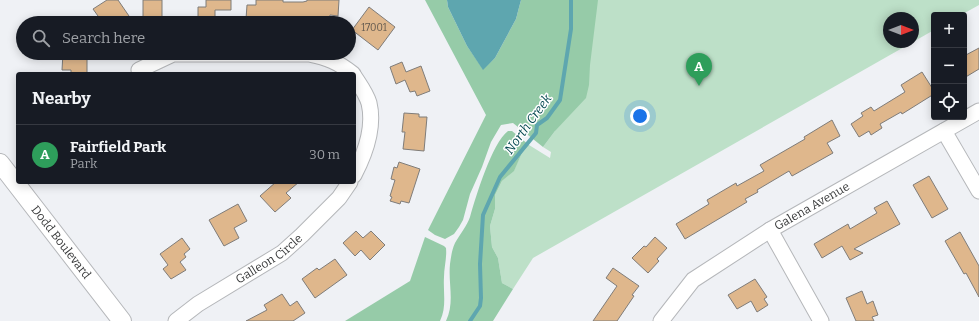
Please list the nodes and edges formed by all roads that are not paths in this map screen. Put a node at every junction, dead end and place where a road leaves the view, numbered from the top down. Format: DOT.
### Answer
graph roads {
  1 [pos="160,60"];
  2 [pos="332,60"];
  3 [pos="139,70"];
  4 [pos="350,72"];
  5 [pos="356,79"];
  6 [pos="979,110"];
  7 [pos="944,130"];
  8 [pos="0,163"];
  9 [pos="356,171"];
  10 [pos="16,184"];
  11 [pos="16,184"];
  12 [pos="348,184"];
  13 [pos="979,191"];
  14 [pos="770,230"];
  15 [pos="122,321"];
  16 [pos="176,321"];
  17 [pos="661,321"];
  18 [pos="821,321"];
  1 -- 3 [label="street"];
  2 -- 4 [label="street"];
  5 -- 9 [label="street"];
  6 -- 7 [label="street, Galena Avenue"];
  7 -- 13 [label="street"];
  7 -- 14 [label="street, Galena Avenue"];
  8 -- 11 [label="street, Dodd Boulevard"];
  10 -- 15 [label="street, Dodd Boulevard"];
  12 -- 16 [label="street, Galleon Circle"];
  14 -- 17 [label="street, Galena Avenue"];
  14 -- 18 [label="street"];
}
